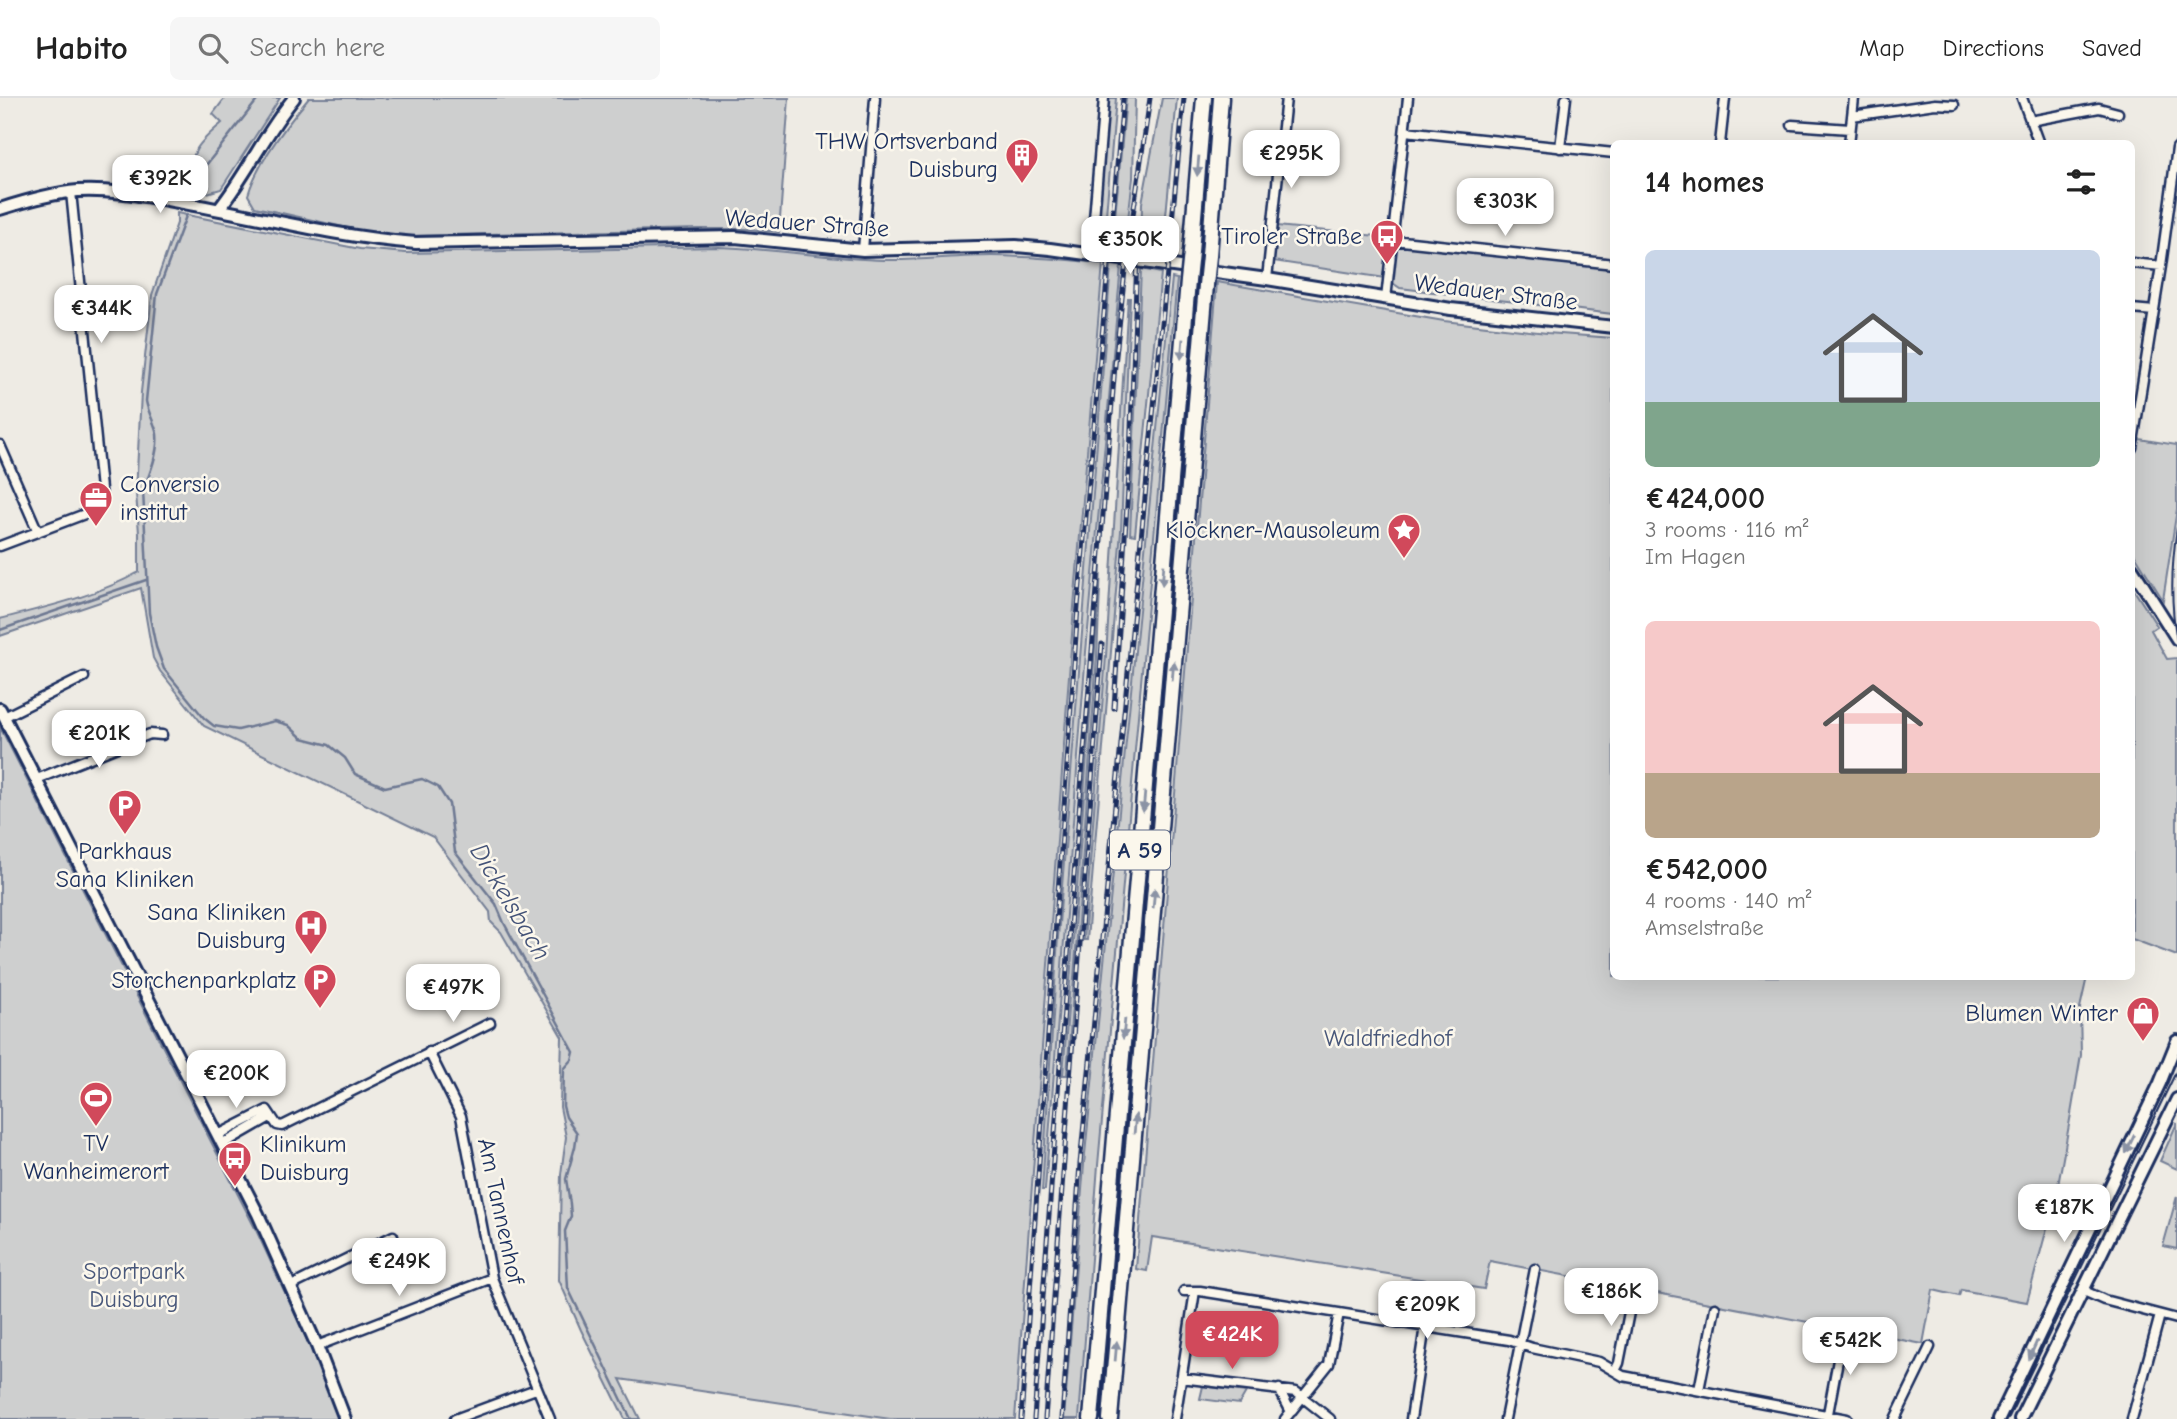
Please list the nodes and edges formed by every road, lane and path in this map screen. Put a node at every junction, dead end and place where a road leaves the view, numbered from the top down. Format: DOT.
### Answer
graph roads {
  1 [pos="294,98"];
  2 [pos="875,98"];
  3 [pos="1104,98"];
  4 [pos="1204,98"];
  5 [pos="1222,98"];
  6 [pos="1286,98"];
  7 [pos="1408,98"];
  8 [pos="1566,98"];
  9 [pos="1725,98"];
  10 [pos="1854,98"];
  11 [pos="2022,98"];
  12 [pos="1954,105"];
  13 [pos="2118,113"];
  14 [pos="1852,116"];
  15 [pos="2030,121"];
  16 [pos="1792,125"];
  17 [pos="1850,128"];
  18 [pos="1405,131"];
  19 [pos="1720,140"];
  20 [pos="1849,140"];
  21 [pos="2037,140"];
  22 [pos="1560,148"];
  23 [pos="2177,148"];
  24 [pos="1610,153"];
  25 [pos="71,192"];
  26 [pos="0,209"];
  27 [pos="219,209"];
  28 [pos="1393,240"];
  29 [pos="863,250"];
  30 [pos="1091,255"];
  31 [pos="2135,263"];
  32 [pos="1610,264"];
  33 [pos="2161,267"];
  34 [pos="1267,279"];
  35 [pos="1386,299"];
  36 [pos="2135,309"];
  37 [pos="2154,311"];
  38 [pos="1610,327"];
  39 [pos="2135,427"];
  40 [pos="0,445"];
  41 [pos="38,532"];
  42 [pos="0,546"];
  43 [pos="2135,573"];
  44 [pos="2175,635"];
  45 [pos="84,677"];
  46 [pos="2,713"];
  47 [pos="162,734"];
  48 [pos="37,779"];
  49 [pos="490,1023"];
  50 [pos="2177,1041"];
  51 [pos="429,1052"];
  52 [pos="2177,1099"];
  53 [pos="220,1139"];
  54 [pos="393,1236"];
  55 [pos="1535,1269"];
  56 [pos="492,1278"];
  57 [pos="291,1286"];
  58 [pos="1184,1291"];
  59 [pos="2084,1291"];
  60 [pos="1195,1292"];
  61 [pos="1633,1293"];
  62 [pos="1715,1308"];
  63 [pos="1339,1313"];
  64 [pos="2160,1315"];
  65 [pos="2177,1319"];
  66 [pos="1425,1326"];
  67 [pos="1843,1333"];
  68 [pos="1520,1343"];
  69 [pos="317,1346"];
  70 [pos="1930,1347"];
  71 [pos="1615,1371"];
  72 [pos="1181,1378"];
  73 [pos="536,1389"];
  74 [pos="1279,1389"];
  75 [pos="1699,1390"];
  76 [pos="1303,1397"];
  77 [pos="1288,1415"];
  78 [pos="1828,1417"];
  79 [pos="345,1419"];
  80 [pos="455,1419"];
  81 [pos="550,1419"];
  82 [pos="1091,1419"];
  83 [pos="1110,1419"];
  84 [pos="1175,1419"];
  85 [pos="1331,1419"];
  86 [pos="1411,1419"];
  87 [pos="1505,1419"];
  88 [pos="1847,1419"];
  89 [pos="1895,1419"];
  90 [pos="1999,1419"];
  91 [pos="2020,1419"];
  92 [pos="2132,1419"];
  1 -- 27 [label="street"];
  2 -- 29 [label="street"];
  3 -- 30 [label="street"];
  4 -- 82 [label="highway, A 59, one-way, bridge"];
  83 -- 5 [label="highway, A 59, one-way, bridge"];
  6 -- 34 [label="street"];
  7 -- 18 [label="street"];
  8 -- 22 [label="street"];
  9 -- 19 [label="street"];
  10 -- 14 [label="street"];
  11 -- 15 [label="street"];
  12 -- 14 [label="street"];
  13 -- 15 [label="street"];
  14 -- 17 [label="street"];
  15 -- 21 [label="street"];
  16 -- 17 [label="street"];
  17 -- 20 [label="street"];
  18 -- 22 [label="street"];
  18 -- 28 [label="street"];
  22 -- 24 [label="street"];
  23 -- 33 [label="street"];
  25 -- 26 [label="street, Wedauer Straße"];
  25 -- 27 [label="street, Wedauer Straße"];
  25 -- 41 [label="street"];
  27 -- 29 [label="street, Wedauer Straße"];
  28 -- 32 [label="street"];
  28 -- 35 [label="street"];
  29 -- 30 [label="street, Wedauer Straße"];
  30 -- 34 [label="street, Wedauer Straße"];
  31 -- 33 [label="street"];
  33 -- 37 [label="street"];
  34 -- 35 [label="street, Wedauer Straße"];
  35 -- 38 [label="street, Wedauer Straße"];
  36 -- 37 [label="street"];
  37 -- 39 [label="street"];
  40 -- 41 [label="street"];
  41 -- 42 [label="street"];
  43 -- 44 [label="street"];
  45 -- 46 [label="street"];
  46 -- 48 [label="street"];
  47 -- 48 [label="street"];
  48 -- 53 [label="street"];
  49 -- 51 [label="street"];
  50 -- 90 [label="street, one-way"];
  51 -- 53 [label="street"];
  51 -- 56 [label="street, Am Tannenhof"];
  52 -- 59 [label="street"];
  53 -- 57 [label="street"];
  54 -- 57 [label="street"];
  55 -- 68 [label="street"];
  56 -- 69 [label="street"];
  56 -- 73 [label="street, Am Tannenhof"];
  57 -- 69 [label="street"];
  58 -- 60 [label="street"];
  59 -- 64 [label="street"];
  59 -- 91 [label="street"];
  60 -- 63 [label="street"];
  60 -- 72 [label="street"];
  61 -- 71 [label="street"];
  62 -- 75 [label="street"];
  63 -- 66 [label="street"];
  63 -- 76 [label="street"];
  64 -- 65 [label="street"];
  64 -- 92 [label="street"];
  66 -- 68 [label="street"];
  66 -- 86 [label="street"];
  67 -- 78 [label="street"];
  68 -- 71 [label="street"];
  68 -- 87 [label="street"];
  69 -- 79 [label="street"];
  70 -- 89 [label="street"];
  71 -- 75 [label="street"];
  72 -- 74 [label="street"];
  72 -- 84 [label="street"];
  73 -- 80 [label="street"];
  73 -- 81 [label="street, Am Tannenhof"];
  74 -- 76 [label="street"];
  74 -- 77 [label="street"];
  75 -- 78 [label="street"];
  76 -- 77 [label="street"];
  76 -- 85 [label="street"];
  78 -- 88 [label="street"];
}
